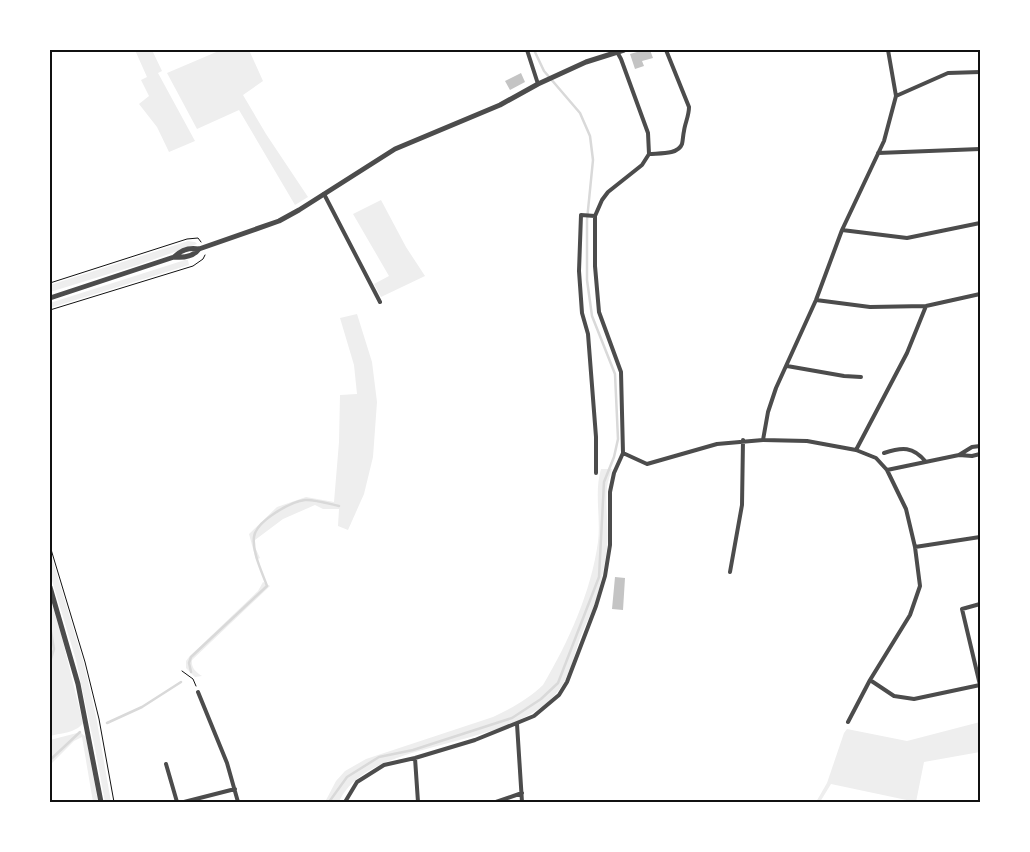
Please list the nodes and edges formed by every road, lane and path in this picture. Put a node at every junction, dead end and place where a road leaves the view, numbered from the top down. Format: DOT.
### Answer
graph roads {
  1 [pos="527,50"];
  2 [pos="666,50"];
  3 [pos="888,50"];
  4 [pos="619,51"];
  5 [pos="980,72"];
  6 [pos="538,84"];
  7 [pos="896,96"];
  8 [pos="980,149"];
  9 [pos="878,153"];
  10 [pos="649,154"];
  11 [pos="324,194"];
  12 [pos="593,216"];
  13 [pos="980,222"];
  14 [pos="842,230"];
  15 [pos="201,248"];
  16 [pos="50,283"];
  17 [pos="980,294"];
  18 [pos="50,298"];
  19 [pos="816,300"];
  20 [pos="380,302"];
  21 [pos="926,306"];
  22 [pos="50,310"];
  23 [pos="786,366"];
  24 [pos="861,376"];
  25 [pos="743,440"];
  26 [pos="763,440"];
  27 [pos="980,446"];
  28 [pos="856,450"];
  29 [pos="623,453"];
  30 [pos="884,453"];
  31 [pos="980,454"];
  32 [pos="959,455"];
  33 [pos="926,462"];
  34 [pos="887,470"];
  35 [pos="596,473"];
  36 [pos="980,537"];
  37 [pos="50,546"];
  38 [pos="915,547"];
  39 [pos="730,572"];
  40 [pos="50,587"];
  41 [pos="980,604"];
  42 [pos="182,671"];
  43 [pos="870,680"];
  44 [pos="980,685"];
  45 [pos="198,692"];
  46 [pos="848,722"];
  47 [pos="517,724"];
  48 [pos="415,758"];
  49 [pos="166,764"];
  50 [pos="235,789"];
  51 [pos="522,793"];
  52 [pos="101,802"];
  53 [pos="114,802"];
  54 [pos="177,802"];
  55 [pos="184,802"];
  56 [pos="238,802"];
  57 [pos="345,802"];
  58 [pos="418,802"];
  59 [pos="496,802"];
  60 [pos="522,802"];
  1 -- 6 [label="street"];
  2 -- 10 [label="street"];
  3 -- 7 [label="street"];
  4 -- 6 [label="street"];
  4 -- 10 [label="street"];
  5 -- 7 [label="street"];
  6 -- 11 [label="street"];
  7 -- 9 [label="street"];
  8 -- 9 [label="street"];
  9 -- 14 [label="street"];
  10 -- 12 [label="street"];
  11 -- 15 [label="street"];
  11 -- 20 [label="street"];
  12 -- 29 [label="street"];
  12 -- 35 [label="street"];
  13 -- 14 [label="street"];
  14 -- 19 [label="street"];
  15 -- 16 [label="path"];
  15 -- 18 [label="street"];
  15 -- 22 [label="path"];
  17 -- 21 [label="street"];
  19 -- 21 [label="street"];
  19 -- 23 [label="street"];
  21 -- 28 [label="street"];
  23 -- 24 [label="street"];
  23 -- 26 [label="street"];
  25 -- 26 [label="street"];
  25 -- 29 [label="street"];
  25 -- 39 [label="street"];
  26 -- 28 [label="street"];
  27 -- 32 [label="street"];
  28 -- 34 [label="street"];
  29 -- 47 [label="street"];
  30 -- 33 [label="street"];
  31 -- 32 [label="street"];
  32 -- 33 [label="street"];
  33 -- 34 [label="street"];
  34 -- 38 [label="street"];
  36 -- 38 [label="street"];
  37 -- 53 [label="path"];
  38 -- 43 [label="street"];
  40 -- 52 [label="street"];
  41 -- 44 [label="street"];
  42 -- 45 [label="path"];
  43 -- 44 [label="street"];
  43 -- 46 [label="street"];
  45 -- 50 [label="street"];
  47 -- 48 [label="street"];
  47 -- 51 [label="street"];
  48 -- 57 [label="street"];
  48 -- 58 [label="street"];
  49 -- 54 [label="street"];
  50 -- 55 [label="street"];
  50 -- 56 [label="street"];
  51 -- 59 [label="street"];
  51 -- 60 [label="street"];
}
